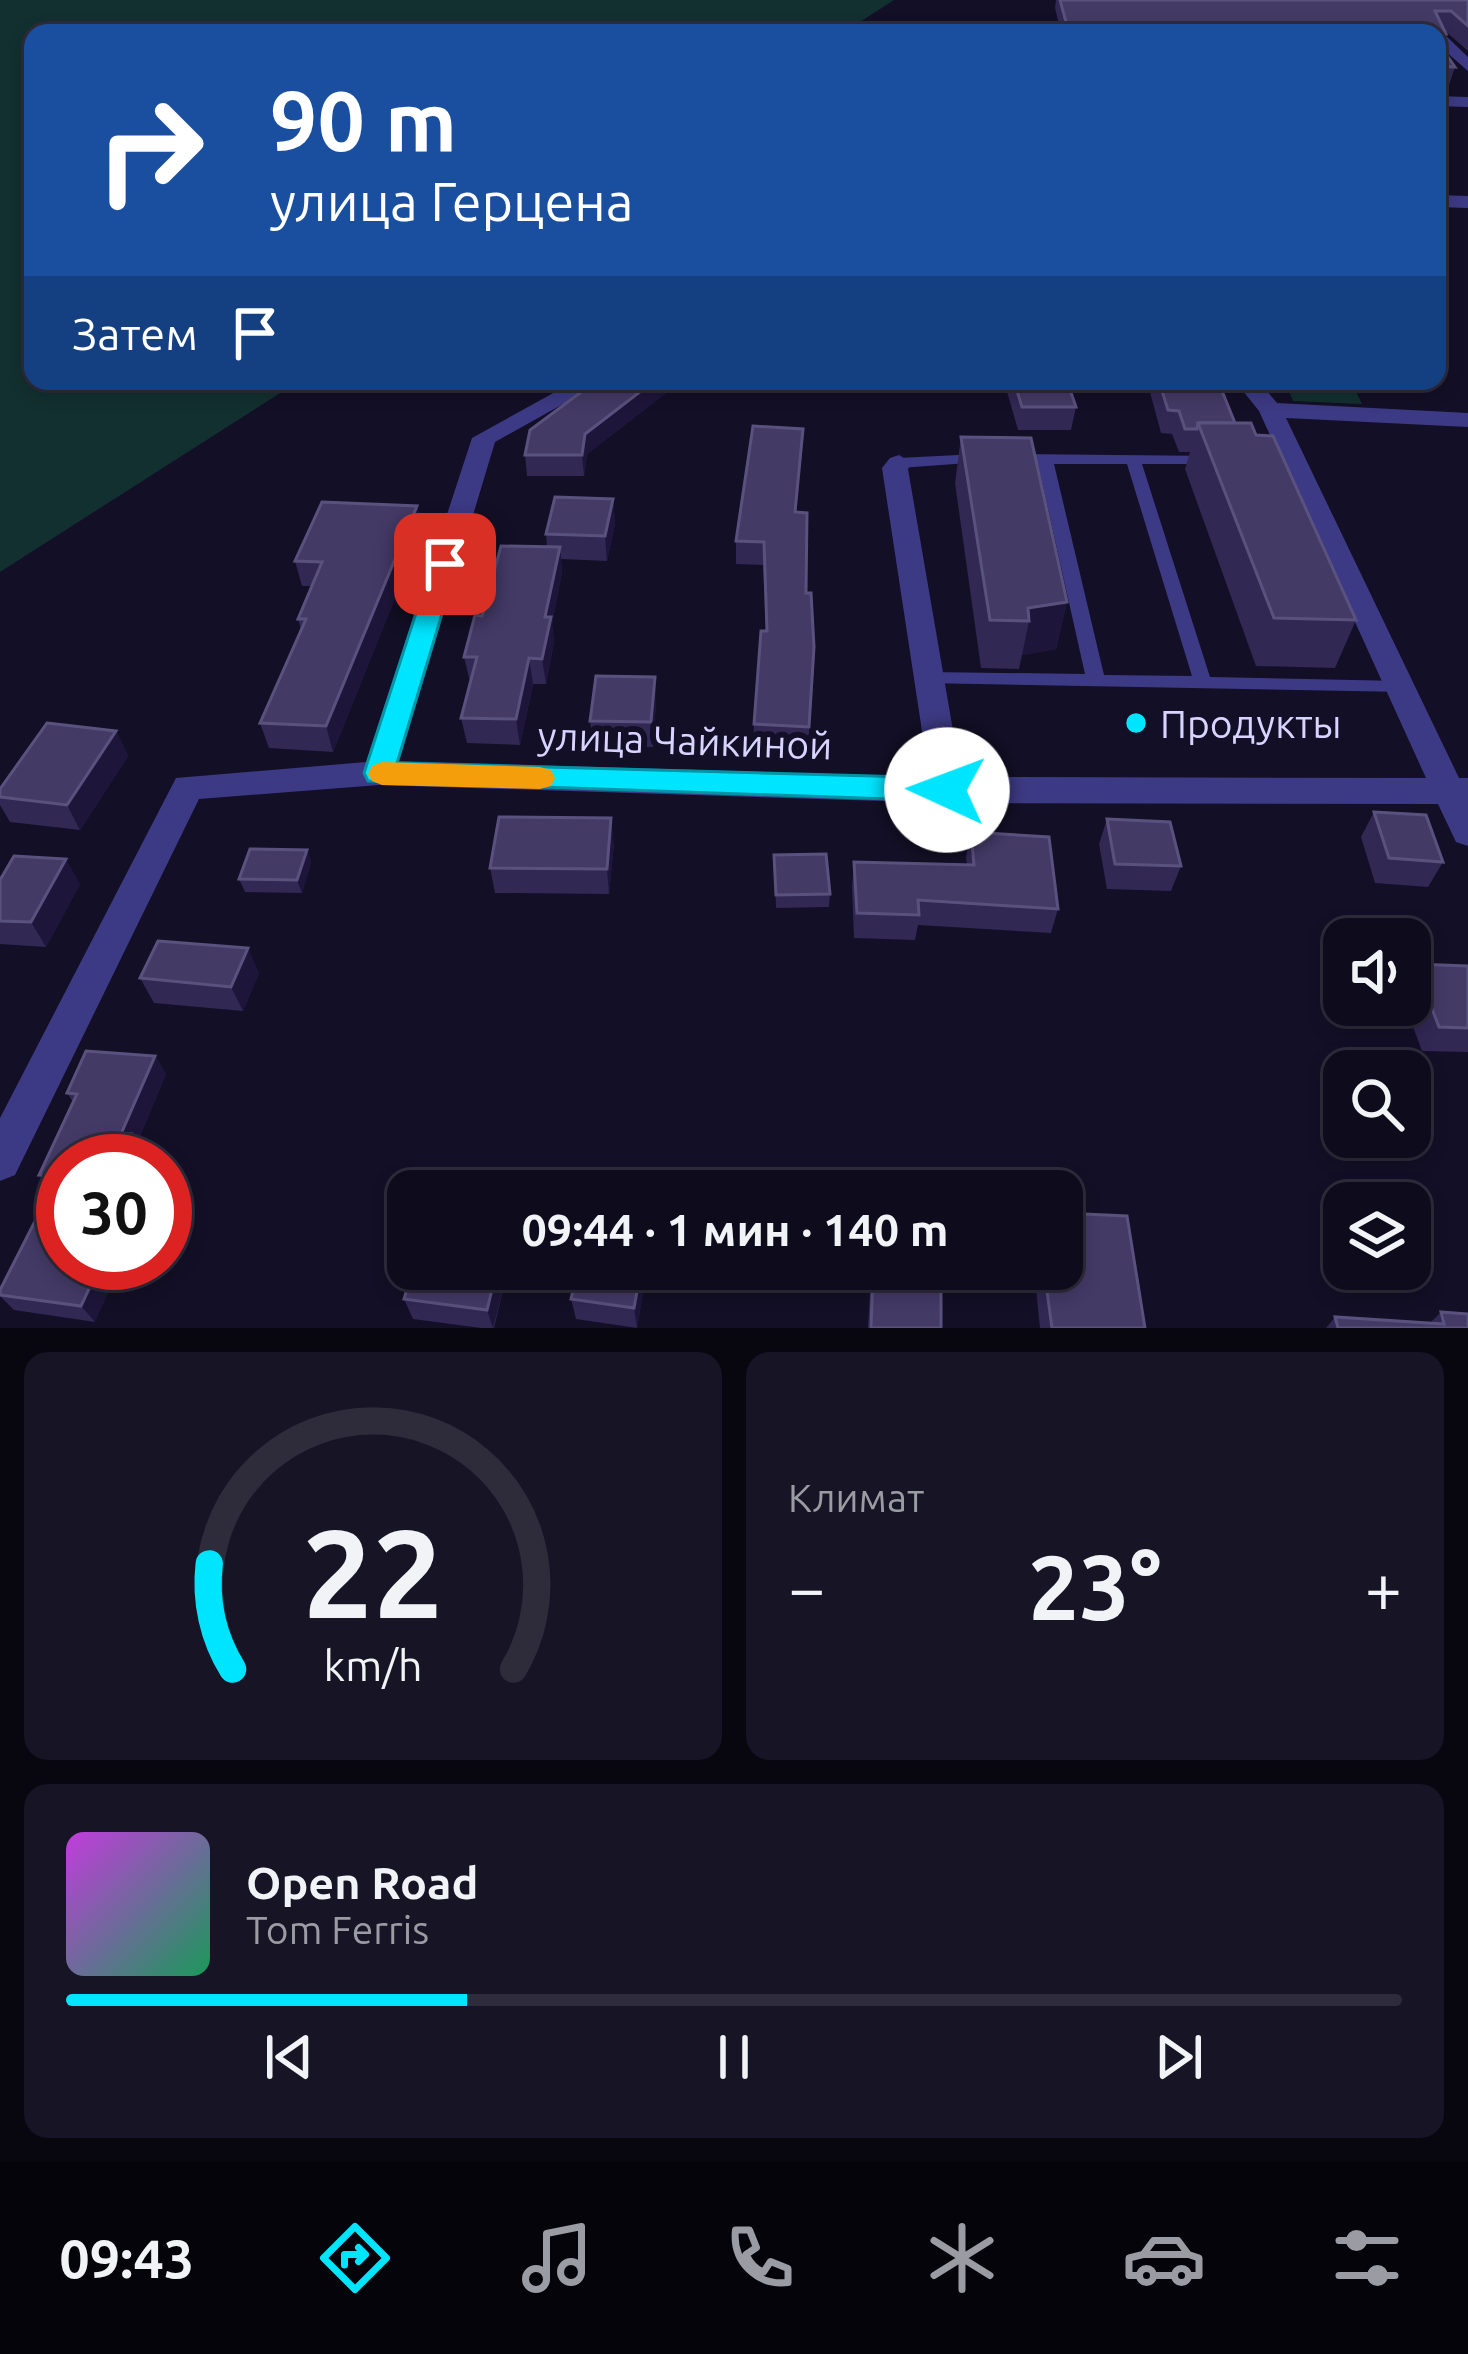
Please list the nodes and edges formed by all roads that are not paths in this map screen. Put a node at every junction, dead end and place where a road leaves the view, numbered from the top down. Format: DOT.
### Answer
graph roads {
  1 [pos="1422,20"];
  2 [pos="1426,24"];
  3 [pos="1446,44"];
  4 [pos="1468,66"];
  5 [pos="575,390"];
  6 [pos="1254,390"];
  7 [pos="1270,410"];
  8 [pos="1468,420"];
  9 [pos="1045,459"];
  10 [pos="1133,459"];
  11 [pos="1224,459"];
  12 [pos="899,463"];
  13 [pos="929,678"];
  14 [pos="1096,681"];
  15 [pos="1203,683"];
  16 [pos="1400,687"];
  17 [pos="379,773"];
  18 [pos="947,790"];
  19 [pos="1458,791"];
  20 [pos="1468,833"];
  21 [pos="0,1161"];
  1 -- 2 [label="street"];
  3 -- 4 [label="street"];
  5 -- 17 [label="street"];
  6 -- 7 [label="street"];
  7 -- 8 [label="street"];
  7 -- 16 [label="street"];
  9 -- 10 [label="lane"];
  9 -- 12 [label="lane"];
  9 -- 14 [label="lane"];
  10 -- 11 [label="lane"];
  10 -- 15 [label="lane"];
  12 -- 13 [label="street"];
  13 -- 14 [label="lane"];
  13 -- 18 [label="street"];
  14 -- 15 [label="lane"];
  15 -- 16 [label="lane"];
  16 -- 19 [label="street"];
  17 -- 18 [label="street, улица Чайкиной"];
  17 -- 21 [label="street, улица Чайкиной"];
  18 -- 19 [label="street, улица Чайкиной"];
  19 -- 20 [label="street"];
}
